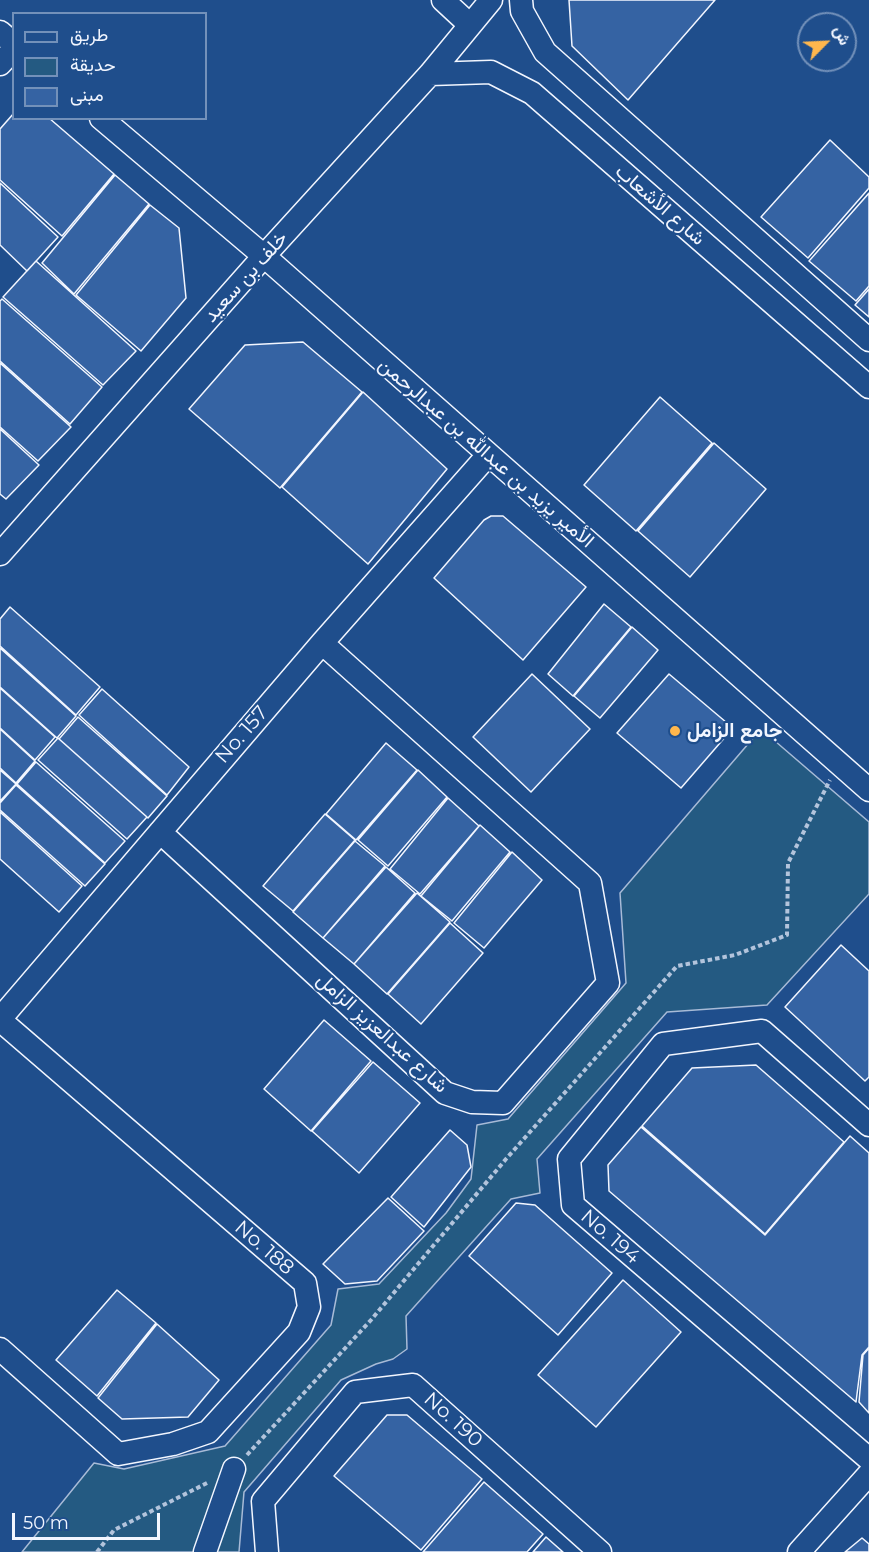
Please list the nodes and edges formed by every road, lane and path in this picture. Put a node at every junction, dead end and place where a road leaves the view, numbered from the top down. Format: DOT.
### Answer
graph roads {
  1 [pos="443,0"];
  2 [pos="491,0"];
  3 [pos="521,0"];
  4 [pos="470,25"];
  5 [pos="0,32"];
  6 [pos="12,44"];
  7 [pos="12,49"];
  8 [pos="0,64"];
  9 [pos="430,74"];
  10 [pos="103,120"];
  11 [pos="264,256"];
  12 [pos="869,340"];
  13 [pos="869,387"];
  14 [pos="488,455"];
  15 [pos="0,554"];
  16 [pos="322,643"];
  17 [pos="839,764"];
  18 [pos="869,790"];
  19 [pos="160,832"];
  20 [pos="0,1020"];
  21 [pos="869,1125"];
  22 [pos="0,1349"];
  23 [pos="869,1459"];
  24 [pos="234,1470"];
  25 [pos="869,1474"];
  26 [pos="97,1552"];
  27 [pos="206,1552"];
  28 [pos="267,1552"];
  29 [pos="600,1552"];
  30 [pos="799,1552"];
  1 -- 4 [label="street"];
  2 -- 4 [label="street, خلف بن سعيد"];
  3 -- 12 [label="street, شارع الأشعاب"];
  4 -- 9 [label="street, خلف بن سعيد"];
  5 -- 6 [label="street"];
  7 -- 8 [label="street"];
  9 -- 11 [label="street, خلف بن سعيد"];
  9 -- 13 [label="street, شارع الأشعاب"];
  10 -- 11 [label="street, الأمير يزيد بن عبدالله بن عبدالرحمن"];
  11 -- 14 [label="street, الأمير يزيد بن عبدالله بن عبدالرحمن"];
  11 -- 15 [label="street, خلف بن سعيد"];
  14 -- 16 [label="street, No. 157"];
  14 -- 17 [label="street, الأمير يزيد بن عبدالله بن عبدالرحمن"];
  16 -- 19 [label="street, No. 157"];
  16 -- 19 [label="street, شارع عبدالعزيز الزامل"];
  17 -- 18 [label="street, الأمير يزيد بن عبدالله بن عبدالرحمن"];
  17 -- 24 [label="path"];
  19 -- 20 [label="street, No. 157"];
  20 -- 22 [label="street, No. 188"];
  21 -- 23 [label="street, No. 194"];
  24 -- 26 [label="path"];
  24 -- 27 [label="street"];
  25 -- 30 [label="street"];
  28 -- 29 [label="street, No. 190"];
}
